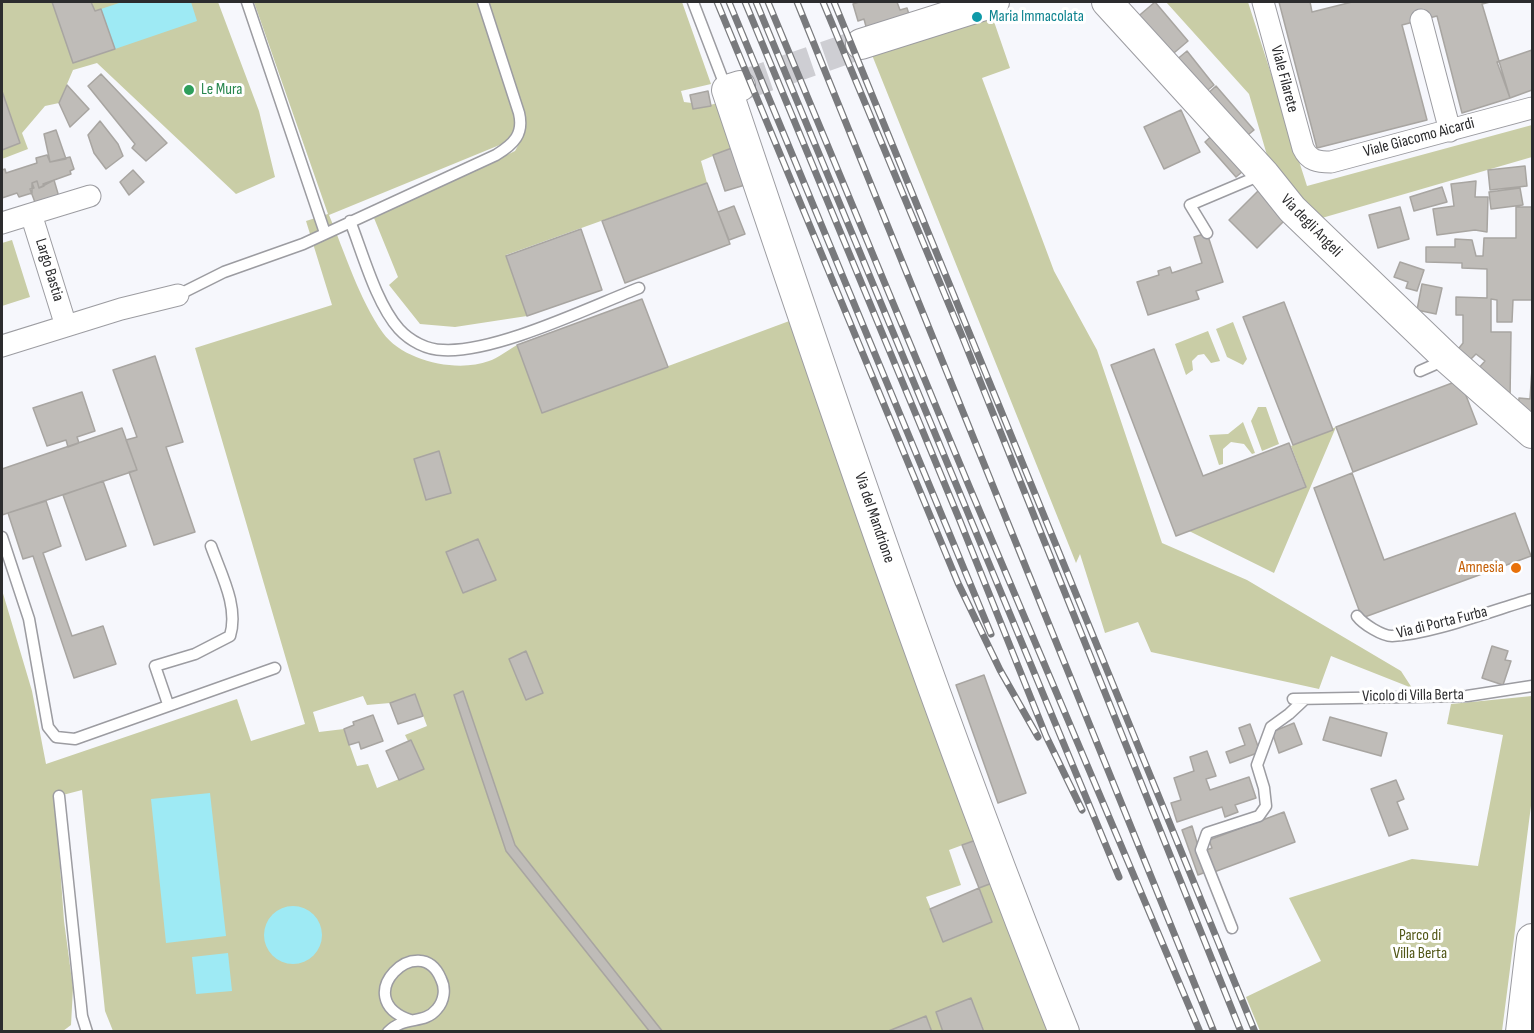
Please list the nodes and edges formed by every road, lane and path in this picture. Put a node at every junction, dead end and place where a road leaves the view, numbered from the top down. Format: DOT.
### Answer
graph roads {
  1 [pos="247,2"];
  2 [pos="483,2"];
  3 [pos="693,2"];
  4 [pos="1107,2"];
  5 [pos="1263,2"];
  6 [pos="980,4"];
  7 [pos="1421,20"];
  8 [pos="861,44"];
  9 [pos="734,88"];
  10 [pos="1533,108"];
  11 [pos="1450,131"];
  12 [pos="1307,156"];
  13 [pos="1264,174"];
  14 [pos="90,196"];
  15 [pos="32,214"];
  16 [pos="350,221"];
  17 [pos="2,223"];
  18 [pos="325,233"];
  19 [pos="1207,233"];
  20 [pos="639,288"];
  21 [pos="178,295"];
  22 [pos="66,326"];
  23 [pos="2,346"];
  24 [pos="1448,359"];
  25 [pos="1420,371"];
  26 [pos="1533,433"];
  27 [pos="2,537"];
  28 [pos="211,546"];
  29 [pos="1533,599"];
  30 [pos="1357,616"];
  31 [pos="275,668"];
  32 [pos="1533,686"];
  33 [pos="168,704"];
  34 [pos="59,796"];
  35 [pos="1232,928"];
  36 [pos="1533,939"];
  37 [pos="390,1006"];
  38 [pos="82,1016"];
  39 [pos="410,1020"];
  40 [pos="79,1032"];
  41 [pos="87,1032"];
  42 [pos="388,1032"];
  43 [pos="1064,1032"];
  44 [pos="1521,1032"];
  1 -- 18 [label="lane"];
  2 -- 16 [label="lane"];
  3 -- 9 [label="lane, Via del Mandrione"];
  4 -- 13 [label="street, Via degli Angeli"];
  5 -- 12 [label="street, Viale Filarete"];
  6 -- 8 [label="street"];
  7 -- 11 [label="street"];
  9 -- 43 [label="street, Via del Mandrione"];
  10 -- 11 [label="street, Viale Giacomo Aicardi"];
  11 -- 12 [label="street, Viale Giacomo Aicardi"];
  13 -- 19 [label="lane"];
  13 -- 24 [label="street, Via degli Angeli"];
  14 -- 15 [label="street"];
  15 -- 17 [label="street"];
  15 -- 22 [label="street, Largo Bastia"];
  16 -- 18 [label="lane"];
  16 -- 20 [label="lane"];
  18 -- 21 [label="lane"];
  21 -- 22 [label="street"];
  22 -- 23 [label="street"];
  24 -- 25 [label="lane"];
  24 -- 26 [label="street, Via degli Angeli"];
  27 -- 33 [label="lane"];
  28 -- 33 [label="lane"];
  29 -- 30 [label="lane, Via di Porta Furba"];
  31 -- 33 [label="lane"];
  32 -- 35 [label="lane, Vicolo di Villa Berta"];
  34 -- 38 [label="lane"];
  36 -- 44 [label="street"];
  37 -- 39 [label="lane"];
  37 -- 39 [label="lane"];
  37 -- 42 [label="lane"];
  38 -- 40 [label="lane"];
  38 -- 41 [label="lane"];
  39 -- 42 [label="lane"];
}
